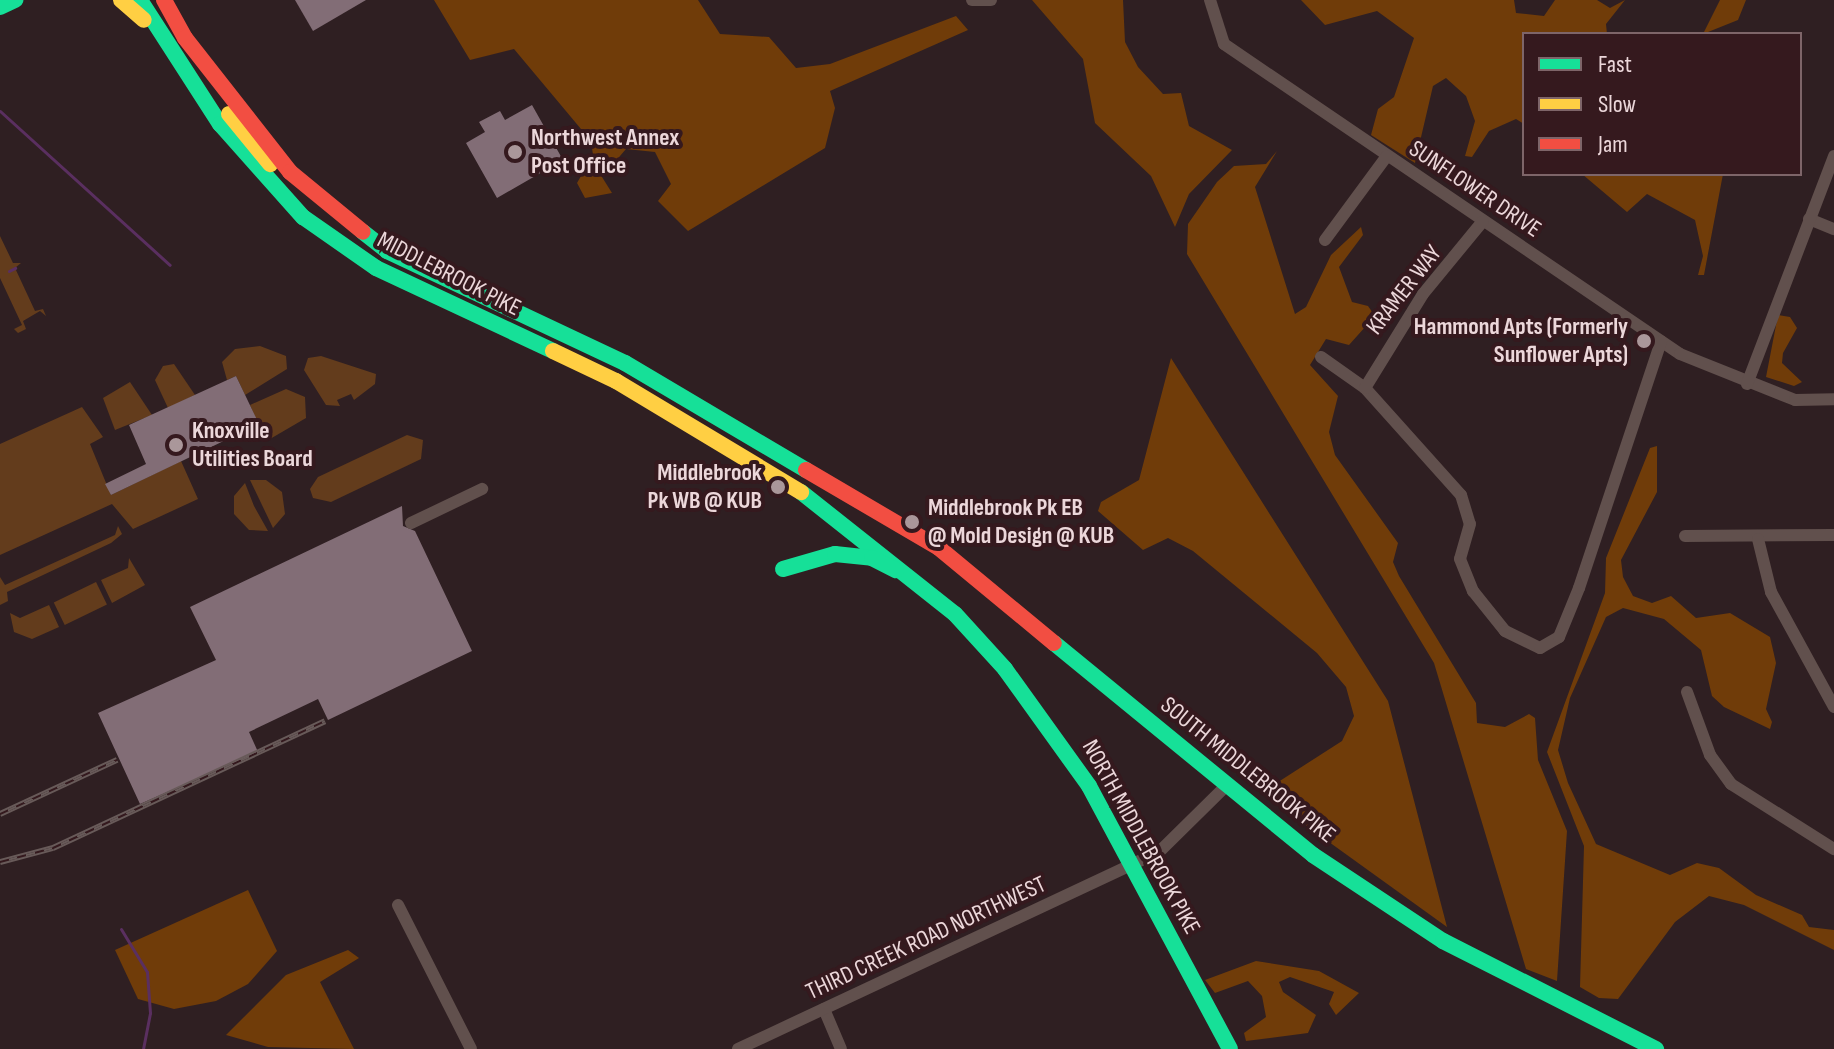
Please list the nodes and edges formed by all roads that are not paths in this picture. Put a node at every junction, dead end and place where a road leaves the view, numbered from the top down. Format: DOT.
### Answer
graph roads {
  1 [pos="15,0"];
  2 [pos="121,0"];
  3 [pos="140,0"];
  4 [pos="153,0"];
  5 [pos="164,0"];
  6 [pos="972,0"];
  7 [pos="991,0"];
  8 [pos="1210,0"];
  9 [pos="0,7"];
  10 [pos="164,42"];
  11 [pos="1387,156"];
  12 [pos="1834,156"];
  13 [pos="334,214"];
  14 [pos="1809,219"];
  15 [pos="1483,221"];
  16 [pos="1834,229"];
  17 [pos="1325,240"];
  18 [pos="1661,341"];
  19 [pos="1321,357"];
  20 [pos="1747,384"];
  21 [pos="1365,388"];
  22 [pos="1834,399"];
  23 [pos="838,486"];
  24 [pos="482,489"];
  25 [pos="815,500"];
  26 [pos="411,523"];
  27 [pos="1834,535"];
  28 [pos="1685,536"];
  29 [pos="1758,539"];
  30 [pos="783,569"];
  31 [pos="926,587"];
  32 [pos="1687,692"];
  33 [pos="1834,707"];
  34 [pos="1226,786"];
  35 [pos="1834,849"];
  36 [pos="1133,866"];
  37 [pos="398,905"];
  38 [pos="824,1009"];
  39 [pos="471,1049"];
  40 [pos="738,1049"];
  41 [pos="841,1049"];
  42 [pos="1230,1049"];
  43 [pos="1656,1049"];
  1 -- 9 [label="main road"];
  2 -- 10 [label="main road"];
  3 -- 10 [label="main road, MIDDLEBROOK PIKE"];
  4 -- 13 [label="main road"];
  5 -- 13 [label="main road, MIDDLEBROOK PIKE"];
  6 -- 7 [label="street"];
  8 -- 11 [label="street, SUNFLOWER DRIVE"];
  10 -- 25 [label="main road, MIDDLEBROOK PIKE"];
  11 -- 15 [label="street, SUNFLOWER DRIVE"];
  11 -- 17 [label="street"];
  12 -- 14 [label="street"];
  13 -- 23 [label="main road, MIDDLEBROOK PIKE"];
  14 -- 16 [label="street"];
  14 -- 20 [label="street"];
  15 -- 18 [label="street, SUNFLOWER DRIVE"];
  15 -- 21 [label="street, KRAMER WAY"];
  18 -- 20 [label="street, SUNFLOWER DRIVE"];
  18 -- 21 [label="street"];
  19 -- 21 [label="street"];
  20 -- 22 [label="street, SUNFLOWER DRIVE"];
  23 -- 34 [label="main road, SOUTH MIDDLEBROOK PIKE"];
  24 -- 26 [label="street"];
  25 -- 31 [label="main road, NORTH MIDDLEBROOK PIKE"];
  27 -- 29 [label="street"];
  28 -- 29 [label="street"];
  29 -- 33 [label="street"];
  30 -- 31 [label="main road"];
  31 -- 36 [label="main road, NORTH MIDDLEBROOK PIKE"];
  32 -- 35 [label="street"];
  34 -- 36 [label="street, THIRD CREEK ROAD NORTHWEST"];
  34 -- 43 [label="main road, SOUTH MIDDLEBROOK PIKE"];
  36 -- 38 [label="street, THIRD CREEK ROAD NORTHWEST"];
  36 -- 42 [label="main road, NORTH MIDDLEBROOK PIKE"];
  37 -- 39 [label="street"];
  38 -- 40 [label="street, THIRD CREEK ROAD NORTHWEST"];
  38 -- 41 [label="street"];
}
